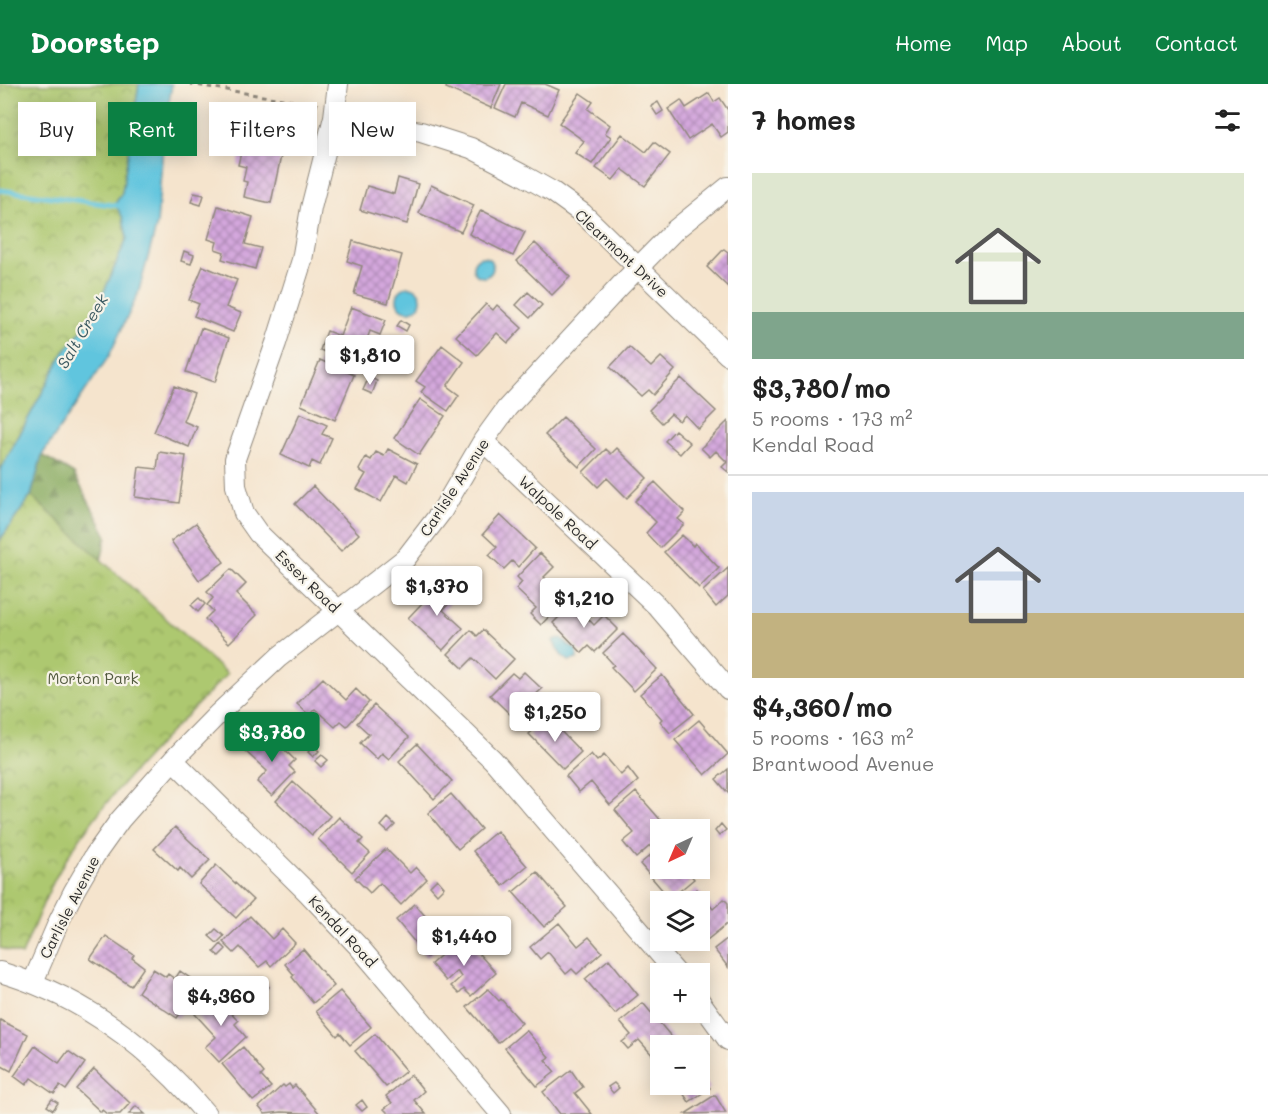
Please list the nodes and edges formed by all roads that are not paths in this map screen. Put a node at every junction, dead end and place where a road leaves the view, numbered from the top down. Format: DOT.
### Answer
graph roads {
  1 [pos="338,84"];
  2 [pos="336,102"];
  3 [pos="416,131"];
  4 [pos="329,134"];
  5 [pos="728,187"];
  6 [pos="638,269"];
  7 [pos="728,354"];
  8 [pos="483,441"];
  9 [pos="338,609"];
  10 [pos="728,689"];
  11 [pos="173,760"];
  12 [pos="668,963"];
  13 [pos="0,972"];
  14 [pos="33,982"];
  15 [pos="710,1015"];
  16 [pos="728,1040"];
  17 [pos="206,1114"];
  18 [pos="501,1114"];
  1 -- 2 [label="street, Essex Road"];
  3 -- 6 [label="street, Clearmont Drive"];
  4 -- 9 [label="street, Essex Road"];
  5 -- 6 [label="street, Carlisle Avenue"];
  6 -- 7 [label="street, Clearmont Drive"];
  6 -- 8 [label="street, Carlisle Avenue"];
  8 -- 9 [label="street, Carlisle Avenue"];
  8 -- 10 [label="street, Walpole Road"];
  9 -- 11 [label="street, Carlisle Avenue"];
  9 -- 12 [label="street, Essex Road"];
  11 -- 14 [label="street, Carlisle Avenue"];
  11 -- 18 [label="street, Kendal Road"];
  13 -- 14 [label="street"];
  14 -- 17 [label="street"];
  15 -- 16 [label="street"];
}
